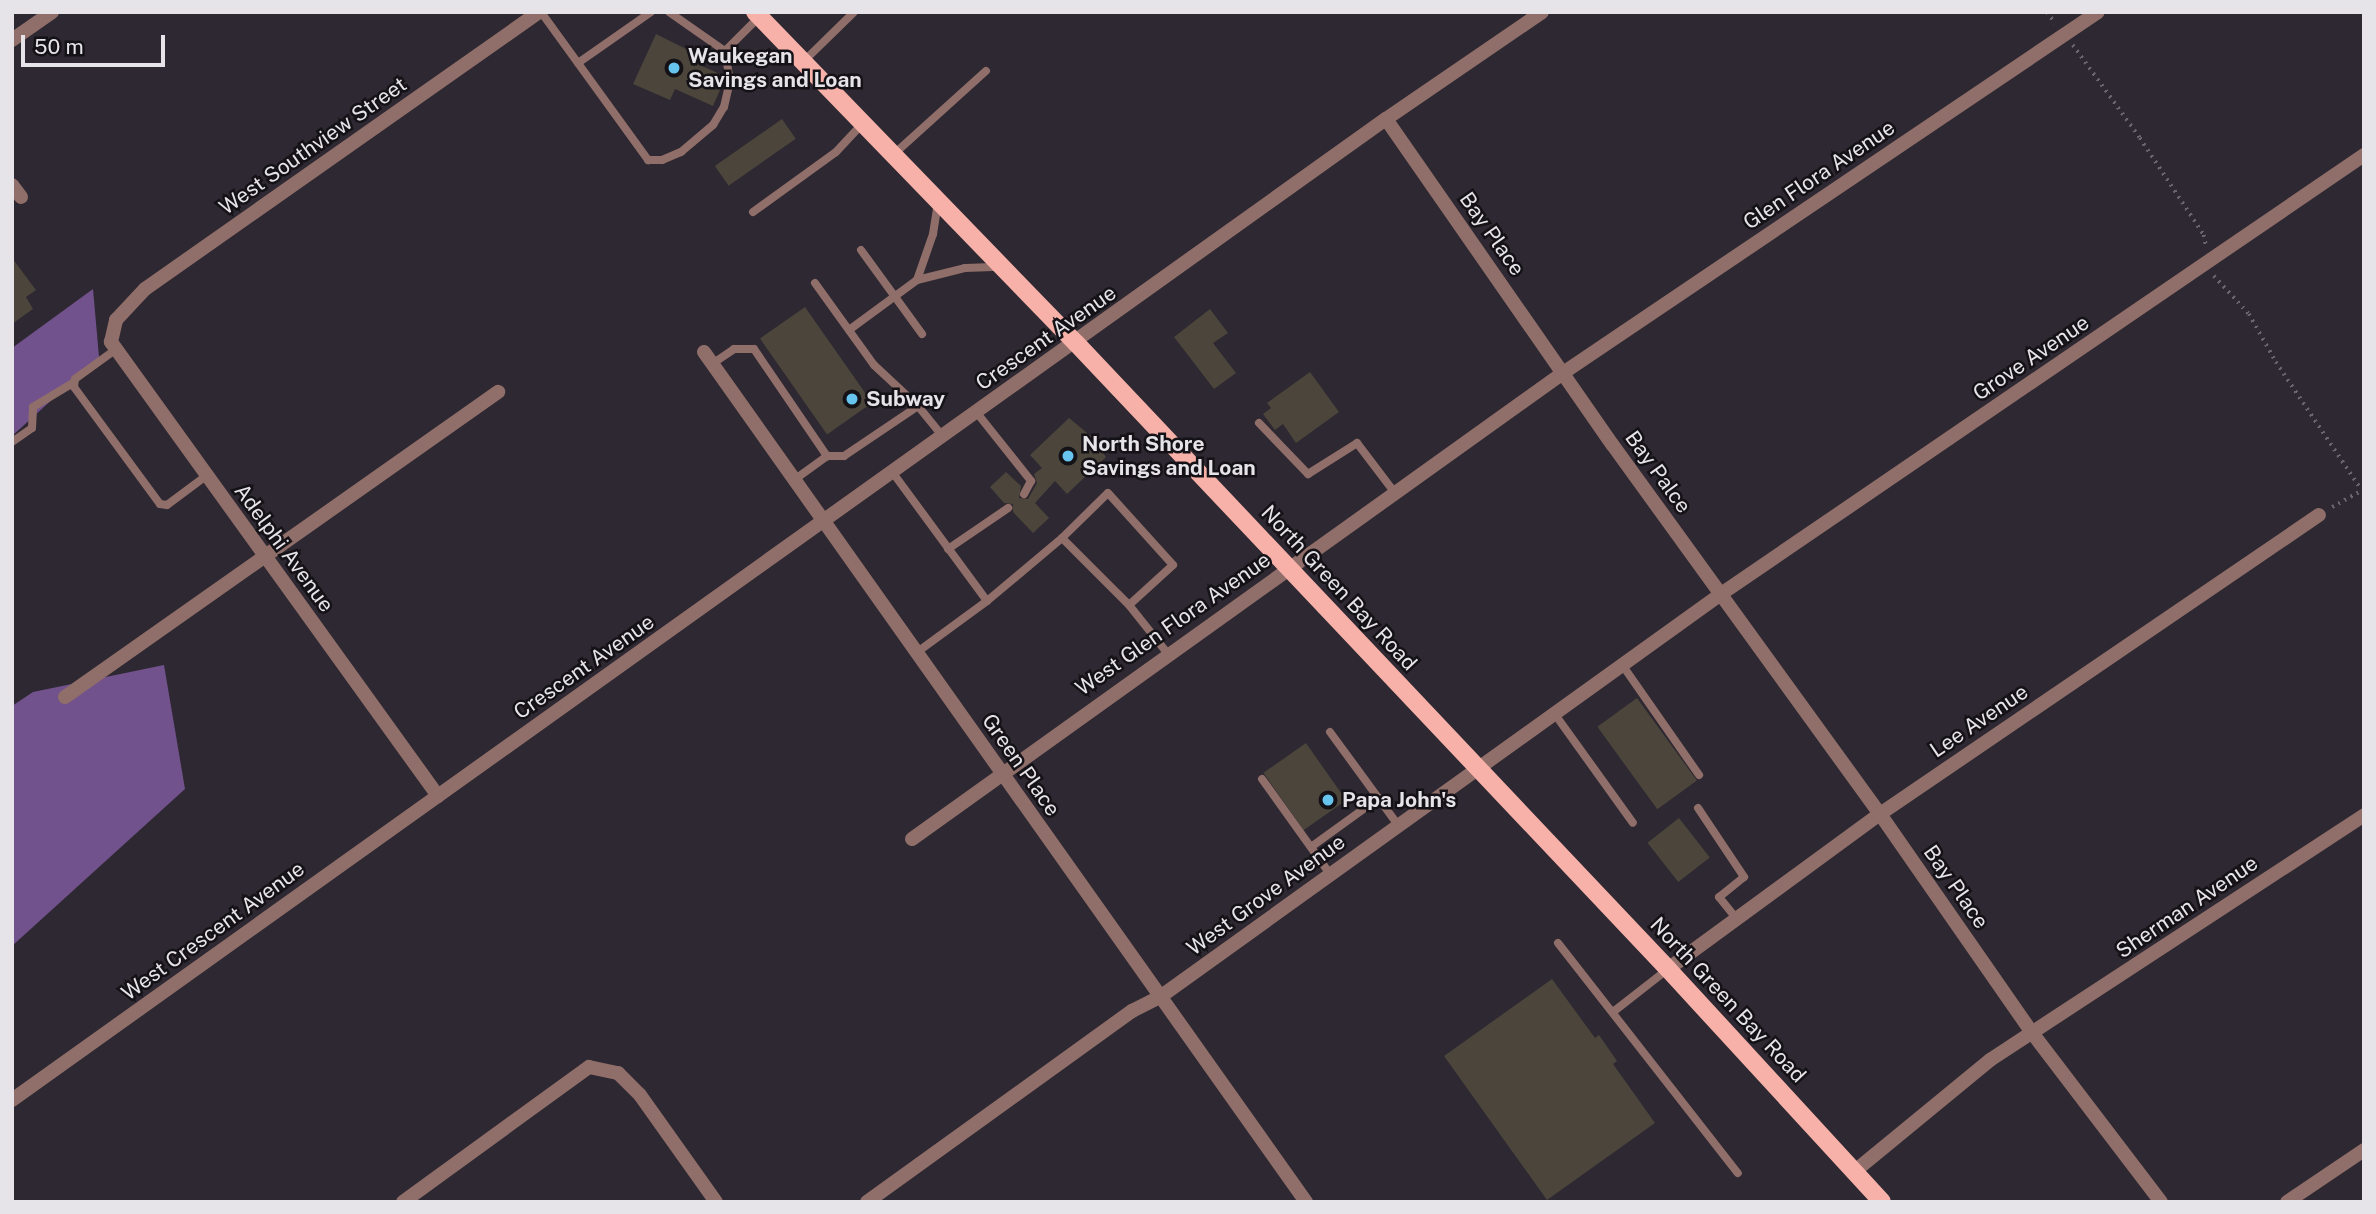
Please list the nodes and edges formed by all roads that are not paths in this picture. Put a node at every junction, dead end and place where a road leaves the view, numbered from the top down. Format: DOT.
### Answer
graph roads {
  1 [pos="52,12"];
  2 [pos="540,12"];
  3 [pos="651,12"];
  4 [pos="669,12"];
  5 [pos="854,12"];
  6 [pos="1542,12"];
  7 [pos="2098,12"];
  8 [pos="759,14"];
  9 [pos="12,40"];
  10 [pos="725,51"];
  11 [pos="803,62"];
  12 [pos="578,63"];
  13 [pos="986,71"];
  14 [pos="1386,119"];
  15 [pos="863,123"];
  16 [pos="894,154"];
  17 [pos="2364,155"];
  18 [pos="938,200"];
  19 [pos="752,212"];
  20 [pos="861,250"];
  21 [pos="1003,267"];
  22 [pos="917,280"];
  23 [pos="815,283"];
  24 [pos="895,296"];
  25 [pos="849,330"];
  26 [pos="922,334"];
  27 [pos="1076,343"];
  28 [pos="115,350"];
  29 [pos="704,352"];
  30 [pos="712,364"];
  31 [pos="1563,373"];
  32 [pos="73,383"];
  33 [pos="498,393"];
  34 [pos="918,406"];
  35 [pos="977,413"];
  36 [pos="1259,423"];
  37 [pos="943,438"];
  38 [pos="12,442"];
  39 [pos="827,456"];
  40 [pos="893,473"];
  41 [pos="206,476"];
  42 [pos="794,480"];
  43 [pos="1395,493"];
  44 [pos="1024,494"];
  45 [pos="1008,508"];
  46 [pos="2319,515"];
  47 [pos="824,522"];
  48 [pos="1062,538"];
  49 [pos="948,549"];
  50 [pos="264,557"];
  51 [pos="1288,568"];
  52 [pos="1721,594"];
  53 [pos="987,601"];
  54 [pos="1129,605"];
  55 [pos="916,653"];
  56 [pos="1168,654"];
  57 [pos="1623,666"];
  58 [pos="65,697"];
  59 [pos="1554,713"];
  60 [pos="1330,732"];
  61 [pos="1478,768"];
  62 [pos="1001,773"];
  63 [pos="1699,775"];
  64 [pos="1262,779"];
  65 [pos="438,796"];
  66 [pos="1379,798"];
  67 [pos="1698,808"];
  68 [pos="1880,814"];
  69 [pos="2364,815"];
  70 [pos="1633,823"];
  71 [pos="1398,825"];
  72 [pos="912,839"];
  73 [pos="1311,847"];
  74 [pos="1330,874"];
  75 [pos="1736,918"];
  76 [pos="1558,943"];
  77 [pos="1668,969"];
  78 [pos="1160,997"];
  79 [pos="1612,1012"];
  80 [pos="2033,1034"];
  81 [pos="12,1100"];
  82 [pos="2364,1150"];
  83 [pos="1855,1171"];
  84 [pos="1738,1173"];
  85 [pos="402,1202"];
  86 [pos="716,1202"];
  87 [pos="867,1202"];
  88 [pos="1306,1202"];
  89 [pos="1882,1202"];
  90 [pos="2161,1202"];
  91 [pos="2287,1202"];
  1 -- 9 [label="street"];
  2 -- 12 [label="lane"];
  2 -- 28 [label="street, West Southview Street"];
  3 -- 12 [label="lane"];
  4 -- 10 [label="lane"];
  5 -- 11 [label="lane"];
  6 -- 14 [label="street, Crescent Avenue"];
  7 -- 31 [label="street, Glen Flora Avenue"];
  8 -- 10 [label="lane"];
  8 -- 11 [label="main road, North Green Bay Road"];
  10 -- 12 [label="lane"];
  11 -- 15 [label="main road, North Green Bay Road"];
  13 -- 16 [label="lane"];
  14 -- 27 [label="street, Crescent Avenue"];
  14 -- 31 [label="street, Bay Place"];
  15 -- 16 [label="main road, North Green Bay Road"];
  15 -- 19 [label="lane"];
  16 -- 18 [label="main road, North Green Bay Road"];
  17 -- 52 [label="street, Grove Avenue"];
  18 -- 21 [label="main road, North Green Bay Road"];
  18 -- 22 [label="lane"];
  20 -- 24 [label="lane"];
  21 -- 22 [label="lane"];
  21 -- 27 [label="main road, North Green Bay Road"];
  22 -- 24 [label="lane"];
  23 -- 25 [label="lane"];
  24 -- 25 [label="lane"];
  24 -- 26 [label="lane"];
  25 -- 34 [label="lane"];
  27 -- 35 [label="street, Crescent Avenue"];
  27 -- 51 [label="main road, North Green Bay Road"];
  28 -- 32 [label="lane"];
  28 -- 41 [label="street, Adelphi Avenue"];
  29 -- 30 [label="street, Green Place"];
  30 -- 39 [label="lane"];
  30 -- 42 [label="street, Green Place"];
  31 -- 43 [label="street, West Glen Flora Avenue"];
  31 -- 52 [label="street, Bay Palce"];
  32 -- 38 [label="lane"];
  32 -- 41 [label="lane"];
  33 -- 50 [label="street"];
  34 -- 37 [label="lane"];
  34 -- 39 [label="lane"];
  35 -- 37 [label="street, Crescent Avenue"];
  35 -- 44 [label="lane"];
  36 -- 43 [label="lane"];
  37 -- 40 [label="street, Crescent Avenue"];
  39 -- 42 [label="lane"];
  40 -- 47 [label="street, Crescent Avenue"];
  40 -- 49 [label="lane"];
  41 -- 50 [label="street, Adelphi Avenue"];
  42 -- 47 [label="street, Green Place"];
  43 -- 51 [label="street, West Glen Flora Avenue"];
  45 -- 49 [label="lane"];
  46 -- 68 [label="street, Lee Avenue"];
  47 -- 55 [label="street, Green Place"];
  47 -- 65 [label="street, Crescent Avenue"];
  48 -- 53 [label="lane"];
  48 -- 54 [label="lane"];
  48 -- 54 [label="lane"];
  49 -- 53 [label="lane"];
  50 -- 58 [label="street"];
  50 -- 65 [label="street, Adelphi Avenue"];
  51 -- 56 [label="street, West Glen Flora Avenue"];
  51 -- 61 [label="main road, North Green Bay Road"];
  52 -- 57 [label="street, West Grove Avenue"];
  52 -- 68 [label="street, Bay Place"];
  53 -- 55 [label="lane"];
  54 -- 56 [label="lane"];
  55 -- 62 [label="street, Green Place"];
  56 -- 62 [label="street, West Glen Flora Avenue"];
  57 -- 59 [label="street, West Grove Avenue"];
  57 -- 63 [label="lane"];
  59 -- 61 [label="street, West Grove Avenue"];
  59 -- 70 [label="lane"];
  60 -- 66 [label="lane"];
  61 -- 71 [label="street, West Grove Avenue"];
  61 -- 77 [label="main road, North Green Bay Road"];
  62 -- 72 [label="street, West Glen Flora Avenue"];
  62 -- 78 [label="street, Green Place"];
  64 -- 73 [label="lane"];
  65 -- 81 [label="street, West Crescent Avenue"];
  66 -- 71 [label="lane"];
  66 -- 73 [label="lane"];
  67 -- 75 [label="lane"];
  68 -- 75 [label="street, Lee Avenue"];
  68 -- 80 [label="street, Bay Place"];
  69 -- 80 [label="street, Sherman Avenue"];
  71 -- 74 [label="street, West Grove Avenue"];
  73 -- 74 [label="lane"];
  74 -- 78 [label="street, West Grove Avenue"];
  75 -- 77 [label="street, Lee Avenue"];
  76 -- 79 [label="lane"];
  77 -- 79 [label="lane"];
  77 -- 83 [label="main road, North Green Bay Road"];
  78 -- 87 [label="street, West Grove Avenue"];
  78 -- 88 [label="street, Green Place"];
  79 -- 84 [label="lane"];
  80 -- 83 [label="street, Sherman Avenue"];
  80 -- 90 [label="street, Bay Place"];
  82 -- 91 [label="street"];
  83 -- 89 [label="main road, North Green Bay Road"];
  85 -- 86 [label="street"];
}
